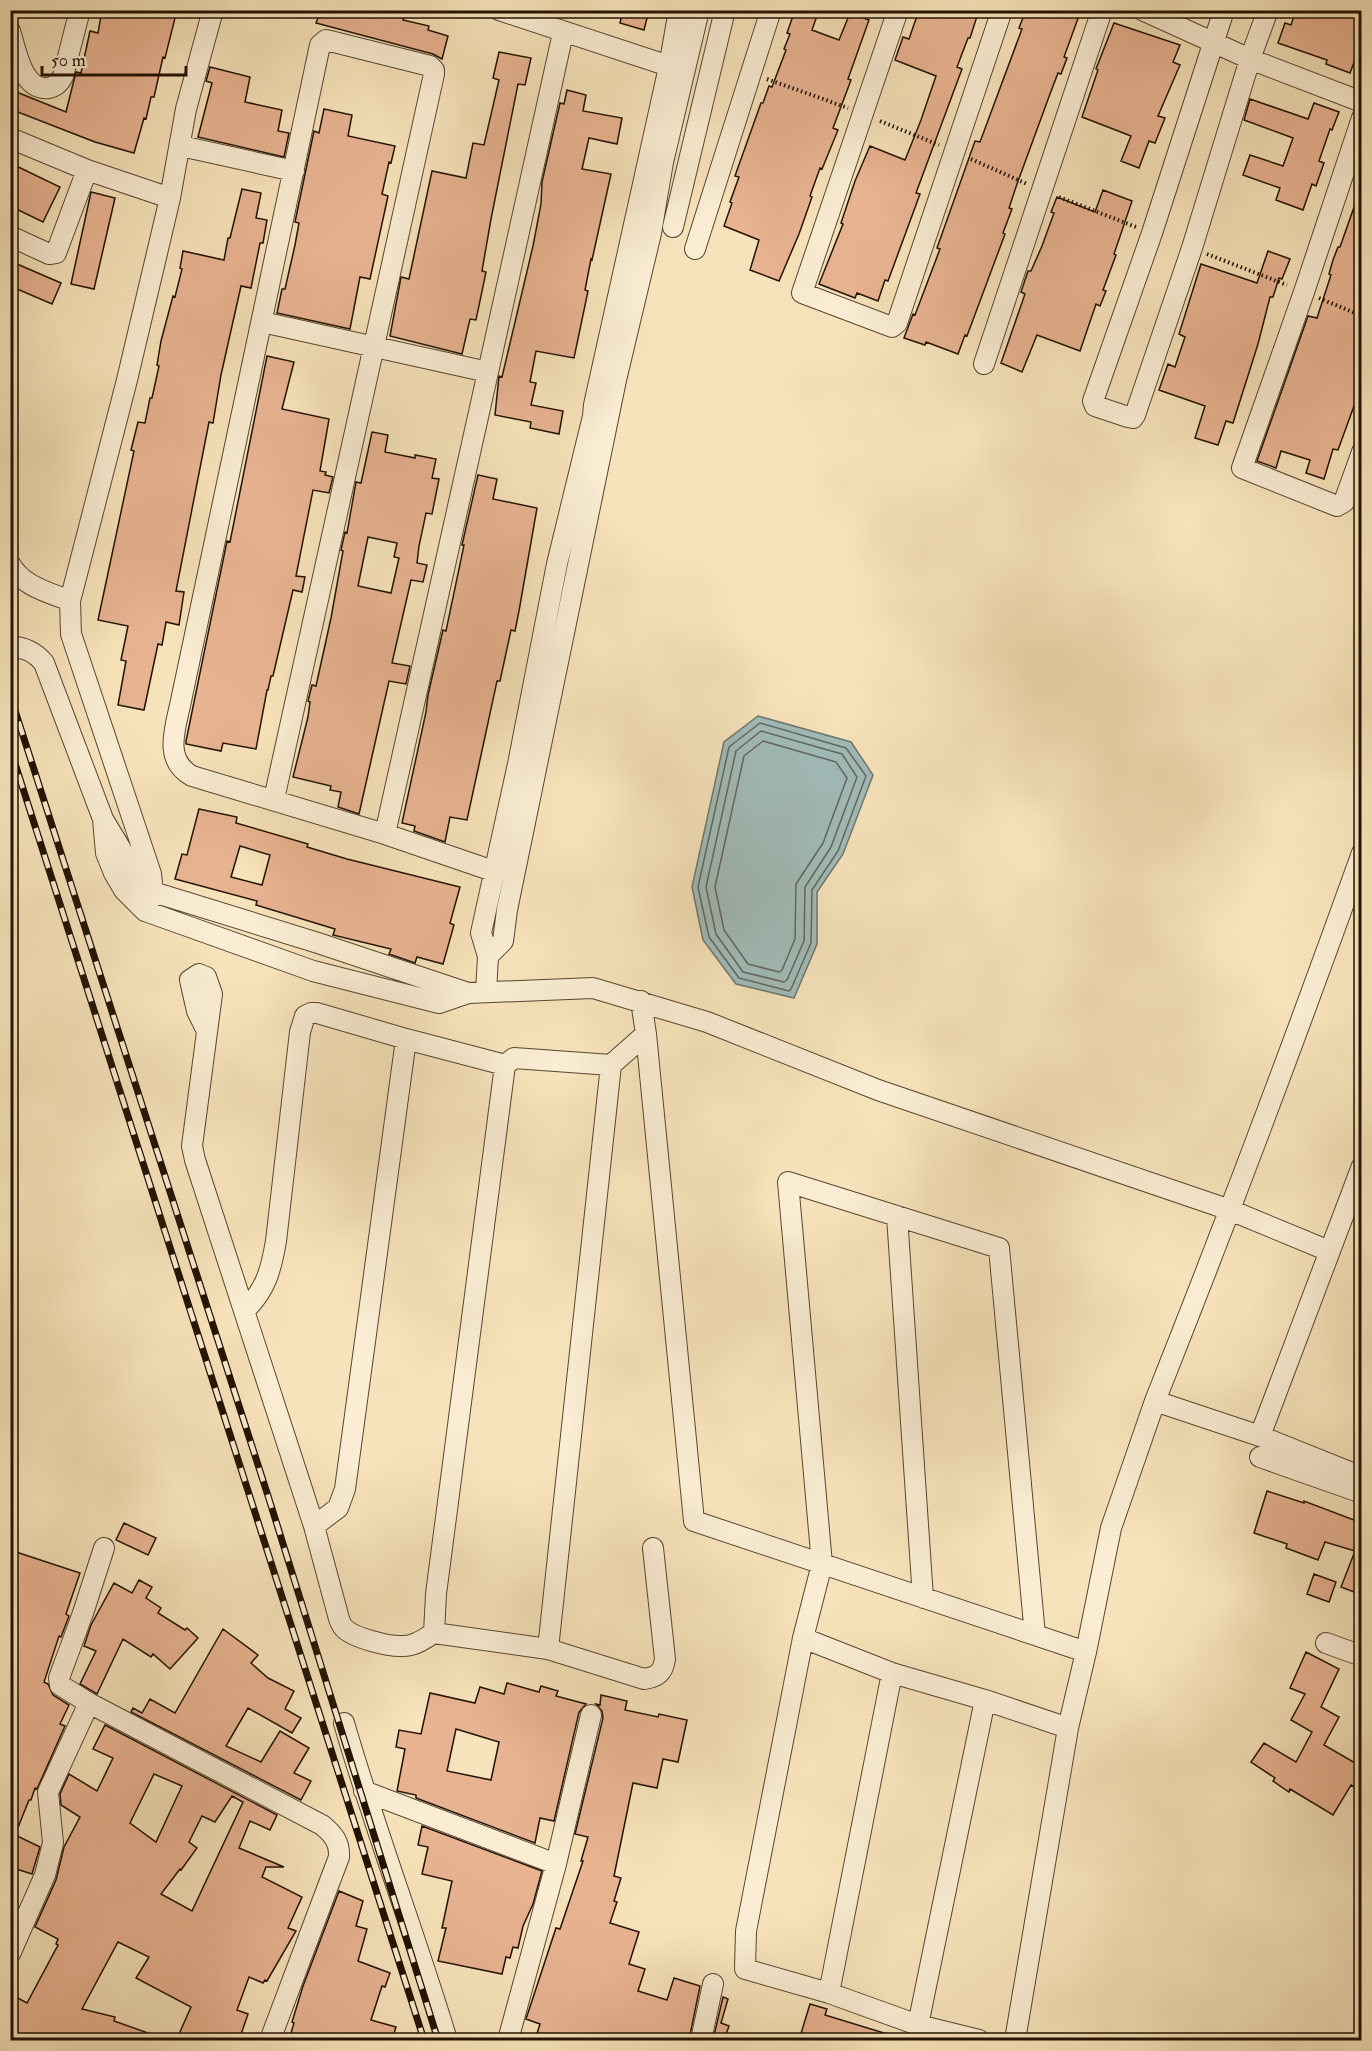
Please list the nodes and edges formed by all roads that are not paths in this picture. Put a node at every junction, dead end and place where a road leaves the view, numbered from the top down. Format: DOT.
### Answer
graph roads {
  1 [pos="80,10"];
  2 [pos="213,10"];
  3 [pos="499,10"];
  4 [pos="679,10"];
  5 [pos="699,10"];
  6 [pos="725,10"];
  7 [pos="771,10"];
  8 [pos="898,10"];
  9 [pos="1002,10"];
  10 [pos="1102,10"];
  11 [pos="1142,10"];
  12 [pos="1224,10"];
  13 [pos="1268,10"];
  14 [pos="10,31"];
  15 [pos="562,33"];
  16 [pos="1214,42"];
  17 [pos="1250,59"];
  18 [pos="676,69"];
  19 [pos="1362,102"];
  20 [pos="1362,118"];
  21 [pos="10,138"];
  22 [pos="180,146"];
  23 [pos="87,170"];
  24 [pos="294,171"];
  25 [pos="170,198"];
  26 [pos="673,227"];
  27 [pos="10,236"];
  28 [pos="694,249"];
  29 [pos="262,322"];
  30 [pos="374,347"];
  31 [pos="984,364"];
  32 [pos="488,372"];
  33 [pos="1362,452"];
  34 [pos="10,564"];
  35 [pos="70,601"];
  36 [pos="10,646"];
  37 [pos="527,767"];
  38 [pos="274,799"];
  39 [pos="385,834"];
  40 [pos="1362,853"];
  41 [pos="121,866"];
  42 [pos="496,872"];
  43 [pos="153,892"];
  44 [pos="145,911"];
  45 [pos="318,943"];
  46 [pos="488,956"];
  47 [pos="313,971"];
  48 [pos="477,992"];
  49 [pos="641,1001"];
  50 [pos="207,1031"];
  51 [pos="646,1034"];
  52 [pos="406,1039"];
  53 [pos="505,1065"];
  54 [pos="611,1065"];
  55 [pos="1362,1166"];
  56 [pos="1230,1210"];
  57 [pos="897,1216"];
  58 [pos="1329,1251"];
  59 [pos="244,1311"];
  60 [pos="1155,1401"];
  61 [pos="1260,1436"];
  62 [pos="1260,1457"];
  63 [pos="1361,1479"];
  64 [pos="314,1526"];
  65 [pos="104,1548"];
  66 [pos="652,1548"];
  67 [pos="822,1564"];
  68 [pos="923,1598"];
  69 [pos="434,1633"];
  70 [pos="1035,1635"];
  71 [pos="803,1638"];
  72 [pos="1326,1643"];
  73 [pos="548,1649"];
  74 [pos="1086,1652"];
  75 [pos="1362,1656"];
  76 [pos="892,1673"];
  77 [pos="984,1700"];
  78 [pos="89,1703"];
  79 [pos="591,1715"];
  80 [pos="344,1723"];
  81 [pos="1068,1728"];
  82 [pos="364,1791"];
  83 [pos="556,1864"];
  84 [pos="10,1954"];
  85 [pos="713,1984"];
  86 [pos="829,1993"];
  87 [pos="918,2025"];
  88 [pos="270,2040"];
  89 [pos="447,2040"];
  90 [pos="508,2040"];
  91 [pos="701,2040"];
  92 [pos="979,2040"];
  93 [pos="1015,2040"];
  1 -- 14 [label="street"];
  2 -- 22 [label="street"];
  3 -- 15 [label="street"];
  4 -- 18 [label="street"];
  5 -- 18 [label="street"];
  6 -- 26 [label="street"];
  7 -- 28 [label="street"];
  8 -- 9 [label="street"];
  10 -- 31 [label="street"];
  11 -- 16 [label="street"];
  12 -- 16 [label="street"];
  13 -- 17 [label="street"];
  15 -- 18 [label="street"];
  15 -- 32 [label="street"];
  16 -- 17 [label="street"];
  16 -- 17 [label="street"];
  17 -- 19 [label="street"];
  18 -- 37 [label="street"];
  20 -- 33 [label="street"];
  21 -- 23 [label="street"];
  22 -- 24 [label="street"];
  22 -- 25 [label="street"];
  23 -- 25 [label="street"];
  23 -- 27 [label="street"];
  24 -- 29 [label="street"];
  24 -- 30 [label="street"];
  25 -- 35 [label="street"];
  29 -- 30 [label="street"];
  29 -- 38 [label="street"];
  30 -- 32 [label="street"];
  30 -- 38 [label="street"];
  32 -- 39 [label="street"];
  34 -- 35 [label="street"];
  35 -- 43 [label="street"];
  36 -- 41 [label="street"];
  37 -- 42 [label="street"];
  37 -- 46 [label="street"];
  38 -- 39 [label="street"];
  39 -- 42 [label="street"];
  40 -- 56 [label="street"];
  41 -- 43 [label="street"];
  41 -- 44 [label="street"];
  42 -- 46 [label="street"];
  43 -- 44 [label="street"];
  43 -- 45 [label="street"];
  44 -- 47 [label="street"];
  45 -- 47 [label="street"];
  45 -- 48 [label="street"];
  46 -- 48 [label="street"];
  47 -- 48 [label="street"];
  48 -- 49 [label="street"];
  49 -- 51 [label="street"];
  49 -- 56 [label="street"];
  50 -- 59 [label="street"];
  51 -- 54 [label="street"];
  51 -- 67 [label="street"];
  52 -- 53 [label="street"];
  52 -- 59 [label="street"];
  52 -- 64 [label="street"];
  53 -- 54 [label="street"];
  53 -- 69 [label="street"];
  54 -- 73 [label="street"];
  55 -- 58 [label="street"];
  56 -- 58 [label="street"];
  56 -- 60 [label="street"];
  57 -- 67 [label="street"];
  57 -- 68 [label="street"];
  57 -- 70 [label="street"];
  58 -- 61 [label="street"];
  59 -- 64 [label="street"];
  60 -- 61 [label="street"];
  60 -- 74 [label="street"];
  61 -- 63 [label="street"];
  62 -- 63 [label="street"];
  64 -- 69 [label="street"];
  65 -- 78 [label="street"];
  66 -- 73 [label="street"];
  67 -- 68 [label="street"];
  67 -- 71 [label="street"];
  68 -- 70 [label="street"];
  69 -- 73 [label="street"];
  70 -- 74 [label="street"];
  71 -- 76 [label="street"];
  71 -- 86 [label="street"];
  72 -- 75 [label="street"];
  74 -- 81 [label="street"];
  76 -- 77 [label="street"];
  76 -- 86 [label="street"];
  77 -- 81 [label="street"];
  77 -- 87 [label="street"];
  78 -- 84 [label="street"];
  78 -- 88 [label="street"];
  79 -- 83 [label="street"];
  80 -- 82 [label="street"];
  81 -- 93 [label="street"];
  82 -- 83 [label="street"];
  82 -- 89 [label="street"];
  83 -- 90 [label="street"];
  85 -- 91 [label="street"];
  86 -- 87 [label="street"];
  87 -- 92 [label="street"];
}
